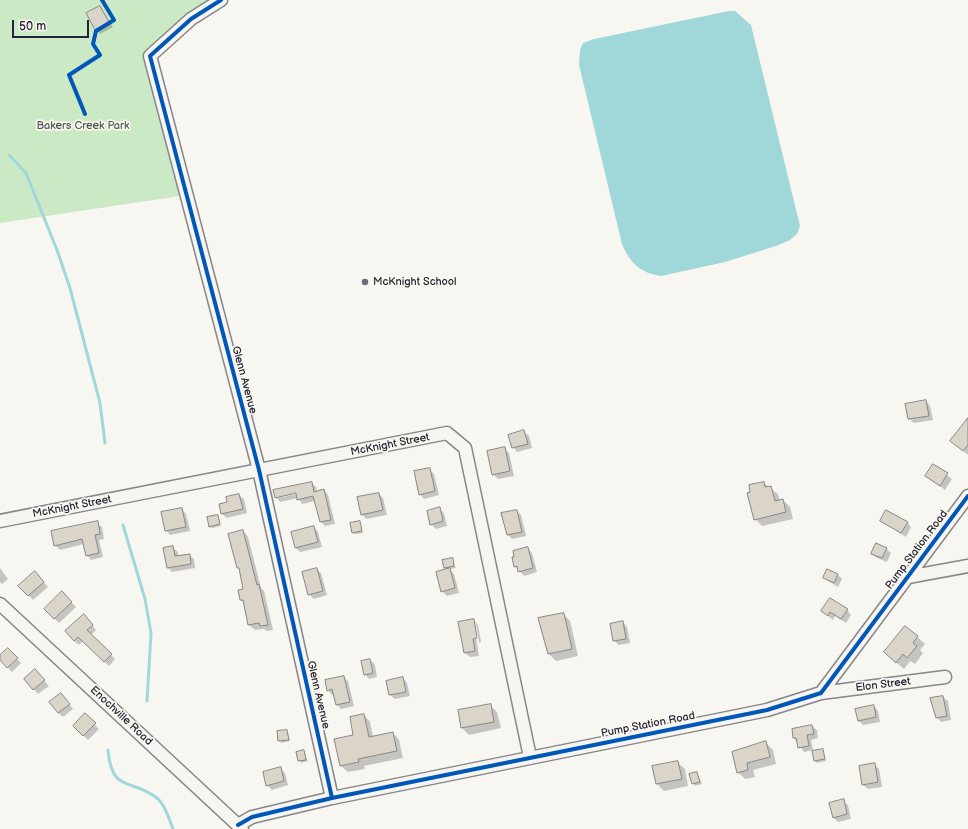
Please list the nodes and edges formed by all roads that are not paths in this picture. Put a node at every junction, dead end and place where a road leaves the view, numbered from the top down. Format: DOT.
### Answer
graph roads {
  1 [pos="220,0"];
  2 [pos="259,470"];
  3 [pos="968,496"];
  4 [pos="0,521"];
  5 [pos="968,566"];
  6 [pos="908,577"];
  7 [pos="0,604"];
  8 [pos="945,677"];
  9 [pos="821,693"];
  10 [pos="530,757"];
  11 [pos="332,798"];
  12 [pos="240,827"];
  1 -- 2 [label="street, Glenn Avenue"];
  2 -- 4 [label="street, McKnight Street"];
  2 -- 10 [label="street, McKnight Street"];
  2 -- 11 [label="street, Glenn Avenue"];
  3 -- 6 [label="street, Pump Station Road"];
  5 -- 6 [label="street"];
  6 -- 9 [label="street, Pump Station Road"];
  7 -- 12 [label="street, Enochville Road"];
  8 -- 9 [label="street, Elon Street"];
  9 -- 10 [label="street, Pump Station Road"];
  10 -- 11 [label="street, Pump Station Road"];
  11 -- 12 [label="street, Pump Station Road"];
}
